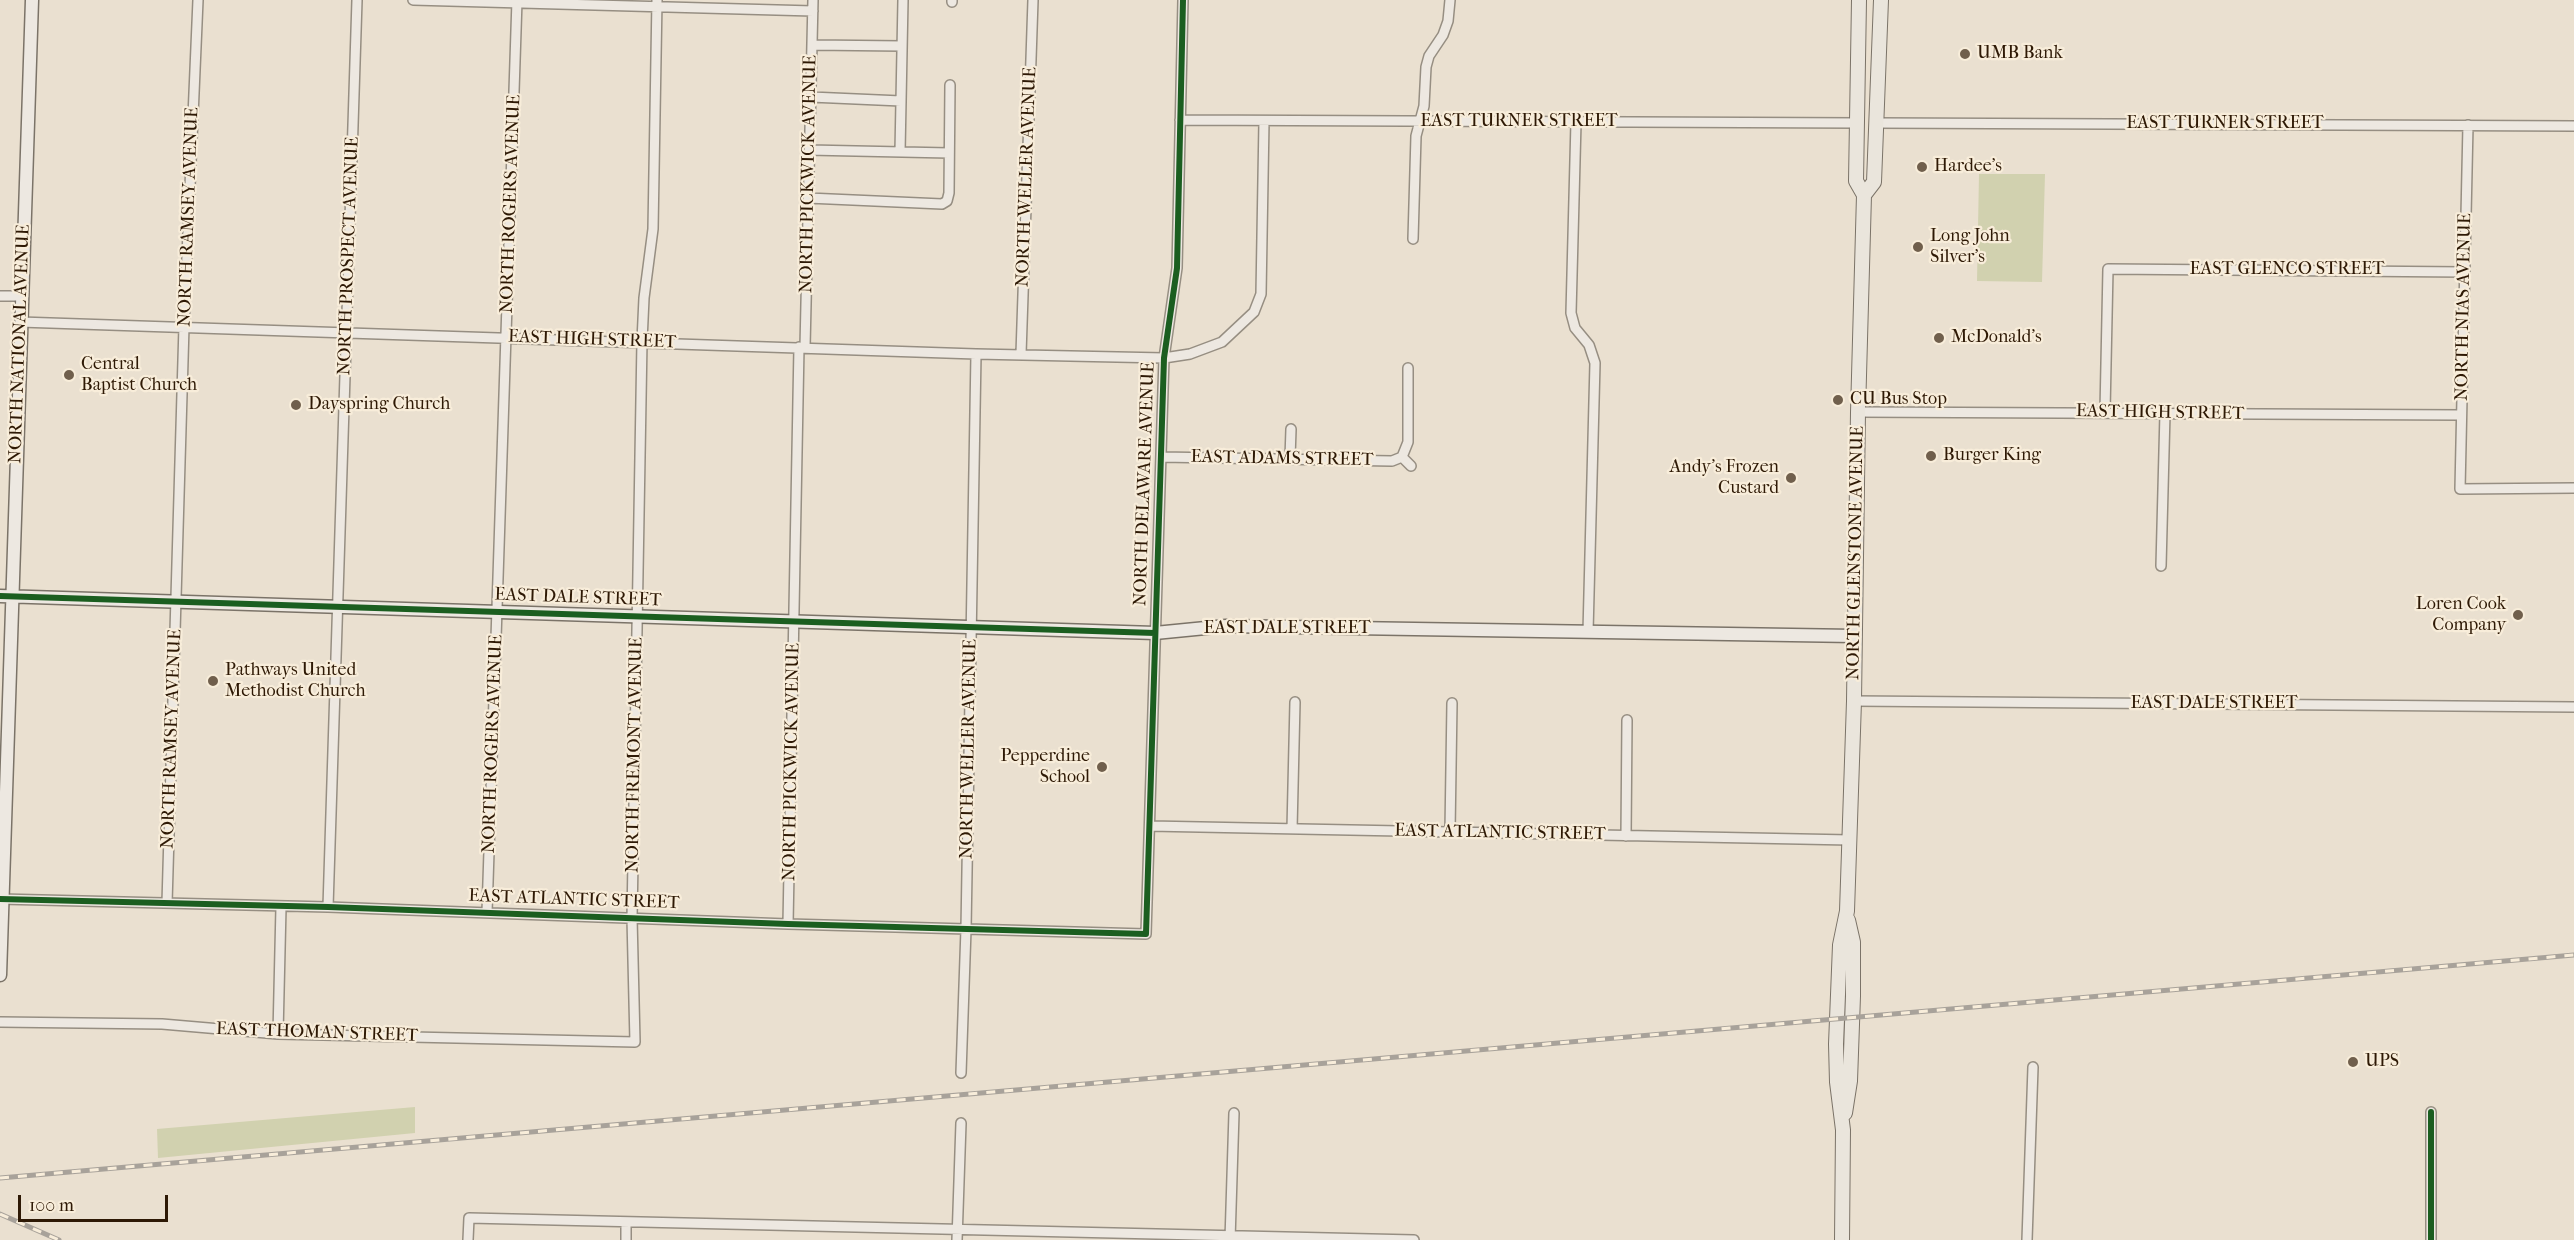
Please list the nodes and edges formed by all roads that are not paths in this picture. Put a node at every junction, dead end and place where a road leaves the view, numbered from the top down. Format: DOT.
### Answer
graph roads {
  1 [pos="32,0"];
  2 [pos="198,0"];
  3 [pos="357,0"];
  4 [pos="413,0"];
  5 [pos="813,0"];
  6 [pos="903,0"];
  7 [pos="1033,0"];
  8 [pos="1183,0"];
  9 [pos="1450,0"];
  10 [pos="1859,0"];
  11 [pos="1881,1"];
  12 [pos="517,2"];
  13 [pos="657,3"];
  14 [pos="813,11"];
  15 [pos="812,45"];
  16 [pos="1859,45"];
  17 [pos="902,46"];
  18 [pos="950,85"];
  19 [pos="811,97"];
  20 [pos="901,101"];
  21 [pos="1180,120"];
  22 [pos="1264,121"];
  23 [pos="1419,121"];
  24 [pos="1576,122"];
  25 [pos="1858,123"];
  26 [pos="1876,123"];
  27 [pos="2468,125"];
  28 [pos="2574,126"];
  29 [pos="809,150"];
  30 [pos="900,152"];
  31 [pos="949,153"];
  32 [pos="1874,182"];
  33 [pos="1864,195"];
  34 [pos="808,198"];
  35 [pos="1413,239"];
  36 [pos="2465,272"];
  37 [pos="0,296"];
  38 [pos="21,296"];
  39 [pos="20,322"];
  40 [pos="184,326"];
  41 [pos="347,333"];
  42 [pos="507,338"];
  43 [pos="642,341"];
  44 [pos="802,347"];
  45 [pos="976,354"];
  46 [pos="1021,354"];
  47 [pos="1164,358"];
  48 [pos="1408,368"];
  49 [pos="2105,411"];
  50 [pos="1858,412"];
  51 [pos="2165,413"];
  52 [pos="2461,415"];
  53 [pos="1291,429"];
  54 [pos="1161,457"];
  55 [pos="1402,457"];
  56 [pos="1290,458"];
  57 [pos="1411,466"];
  58 [pos="2574,488"];
  59 [pos="2161,566"];
  60 [pos="6,596"];
  61 [pos="176,600"];
  62 [pos="338,605"];
  63 [pos="498,610"];
  64 [pos="637,615"];
  65 [pos="795,620"];
  66 [pos="970,628"];
  67 [pos="1588,632"];
  68 [pos="1155,633"];
  69 [pos="1854,636"];
  70 [pos="1854,701"];
  71 [pos="1295,702"];
  72 [pos="1452,703"];
  73 [pos="2574,707"];
  74 [pos="1627,720"];
  75 [pos="1150,826"];
  76 [pos="1292,829"];
  77 [pos="1450,831"];
  78 [pos="1626,836"];
  79 [pos="1850,840"];
  80 [pos="1,899"];
  81 [pos="167,903"];
  82 [pos="281,907"];
  83 [pos="328,907"];
  84 [pos="487,912"];
  85 [pos="632,918"];
  86 [pos="788,924"];
  87 [pos="966,929"];
  88 [pos="1146,934"];
  89 [pos="0,975"];
  90 [pos="0,1022"];
  91 [pos="278,1034"];
  92 [pos="635,1042"];
  93 [pos="2033,1067"];
  94 [pos="961,1073"];
  95 [pos="2432,1112"];
  96 [pos="1234,1113"];
  97 [pos="961,1123"];
  98 [pos="626,1223"];
  99 [pos="957,1235"];
  100 [pos="1230,1238"];
  101 [pos="468,1240"];
  102 [pos="626,1240"];
  103 [pos="1414,1240"];
  104 [pos="1842,1240"];
  105 [pos="2027,1240"];
  106 [pos="2431,1240"];
  1 -- 38 [label="street, NORTH NATIONAL AVENUE"];
  2 -- 40 [label="street, NORTH RAMSEY AVENUE"];
  3 -- 41 [label="street, NORTH PROSPECT AVENUE"];
  4 -- 12 [label="street"];
  5 -- 14 [label="street, NORTH PICKWICK AVENUE"];
  6 -- 17 [label="street"];
  7 -- 46 [label="street, NORTH WELLER AVENUE"];
  8 -- 21 [label="street, NORTH DELAWARE AVENUE"];
  9 -- 23 [label="street"];
  10 -- 16 [label="main road, NORTH GLENSTONE AVENUE"];
  11 -- 26 [label="main road"];
  12 -- 13 [label="street"];
  12 -- 42 [label="street, NORTH ROGERS AVENUE"];
  13 -- 14 [label="street"];
  13 -- 43 [label="street, NORTH FREMONT AVENUE"];
  14 -- 15 [label="street, NORTH PICKWICK AVENUE"];
  15 -- 17 [label="street"];
  15 -- 19 [label="street, NORTH PICKWICK AVENUE"];
  16 -- 25 [label="main road, NORTH GLENSTONE AVENUE"];
  16 -- 26 [label="main road"];
  17 -- 20 [label="street"];
  18 -- 31 [label="street"];
  19 -- 20 [label="street"];
  19 -- 29 [label="street, NORTH PICKWICK AVENUE"];
  20 -- 30 [label="street"];
  21 -- 22 [label="street, EAST TURNER STREET"];
  21 -- 47 [label="street, NORTH DELAWARE AVENUE"];
  22 -- 23 [label="street, EAST TURNER STREET"];
  22 -- 47 [label="street, EAST HIGH STREET"];
  23 -- 24 [label="street, EAST TURNER STREET"];
  23 -- 35 [label="street"];
  24 -- 25 [label="street, EAST TURNER STREET"];
  24 -- 67 [label="street"];
  25 -- 32 [label="main road"];
  25 -- 33 [label="main road, NORTH GLENSTONE AVENUE"];
  26 -- 27 [label="street, EAST TURNER STREET"];
  26 -- 32 [label="main road"];
  27 -- 28 [label="street, EAST TURNER STREET"];
  27 -- 36 [label="street, NORTH NIAS AVENUE"];
  29 -- 30 [label="street"];
  29 -- 34 [label="street, NORTH PICKWICK AVENUE"];
  30 -- 31 [label="street"];
  31 -- 34 [label="street"];
  32 -- 33 [label="main road"];
  33 -- 50 [label="main road, NORTH GLENSTONE AVENUE"];
  34 -- 44 [label="street, NORTH PICKWICK AVENUE"];
  36 -- 49 [label="street, EAST GLENCO STREET"];
  36 -- 52 [label="street, NORTH NIAS AVENUE"];
  37 -- 38 [label="street"];
  38 -- 39 [label="street, NORTH NATIONAL AVENUE"];
  39 -- 40 [label="street, EAST HIGH STREET"];
  39 -- 60 [label="street, NORTH NATIONAL AVENUE"];
  40 -- 41 [label="street, EAST HIGH STREET"];
  40 -- 61 [label="street, NORTH RAMSEY AVENUE"];
  41 -- 42 [label="street, EAST HIGH STREET"];
  41 -- 62 [label="street, NORTH PROSPECT AVENUE"];
  42 -- 43 [label="street, EAST HIGH STREET"];
  42 -- 63 [label="street, NORTH ROGERS AVENUE"];
  43 -- 44 [label="street, EAST HIGH STREET"];
  43 -- 64 [label="street, NORTH FREMONT AVENUE"];
  44 -- 45 [label="street, EAST HIGH STREET"];
  44 -- 65 [label="street, NORTH PICKWICK AVENUE"];
  45 -- 46 [label="street, EAST HIGH STREET"];
  45 -- 66 [label="street, NORTH WELLER AVENUE"];
  46 -- 47 [label="street, EAST HIGH STREET"];
  47 -- 54 [label="street, NORTH DELAWARE AVENUE"];
  48 -- 55 [label="street"];
  49 -- 50 [label="street, EAST HIGH STREET"];
  49 -- 51 [label="street, EAST HIGH STREET"];
  50 -- 69 [label="main road, NORTH GLENSTONE AVENUE"];
  51 -- 52 [label="street, EAST HIGH STREET"];
  51 -- 59 [label="street"];
  52 -- 58 [label="street, NORTH NIAS AVENUE"];
  53 -- 56 [label="street"];
  54 -- 56 [label="street, EAST ADAMS STREET"];
  54 -- 68 [label="street, NORTH DELAWARE AVENUE"];
  55 -- 56 [label="street, EAST ADAMS STREET"];
  55 -- 57 [label="street"];
  60 -- 61 [label="street, EAST DALE STREET"];
  60 -- 80 [label="street, NORTH NATIONAL AVENUE"];
  61 -- 62 [label="street, EAST DALE STREET"];
  61 -- 81 [label="street, NORTH RAMSEY AVENUE"];
  62 -- 63 [label="street, EAST DALE STREET"];
  62 -- 83 [label="street, NORTH PROSPECT AVENUE"];
  63 -- 64 [label="street, EAST DALE STREET"];
  63 -- 84 [label="street, NORTH ROGERS AVENUE"];
  64 -- 65 [label="street, EAST DALE STREET"];
  64 -- 85 [label="street, NORTH FREMONT AVENUE"];
  65 -- 66 [label="street, EAST DALE STREET"];
  65 -- 86 [label="street, NORTH PICKWICK AVENUE"];
  66 -- 68 [label="street, EAST DALE STREET"];
  66 -- 87 [label="street, NORTH WELLER AVENUE"];
  67 -- 68 [label="street, EAST DALE STREET"];
  67 -- 69 [label="street, EAST DALE STREET"];
  68 -- 75 [label="street, NORTH DELAWARE AVENUE"];
  69 -- 70 [label="main road, NORTH GLENSTONE AVENUE"];
  70 -- 73 [label="street, EAST DALE STREET"];
  70 -- 79 [label="main road, NORTH GLENSTONE AVENUE"];
  71 -- 76 [label="street"];
  72 -- 77 [label="street"];
  74 -- 78 [label="street"];
  75 -- 76 [label="street, EAST ATLANTIC STREET"];
  75 -- 88 [label="street, NORTH DELAWARE AVENUE"];
  76 -- 77 [label="street, EAST ATLANTIC STREET"];
  77 -- 78 [label="street, EAST ATLANTIC STREET"];
  78 -- 79 [label="street, EAST ATLANTIC STREET"];
  79 -- 104 [label="main road, NORTH GLENSTONE AVENUE"];
  80 -- 81 [label="street, EAST ATLANTIC STREET"];
  80 -- 89 [label="street, NORTH NATIONAL AVENUE"];
  81 -- 82 [label="street, EAST ATLANTIC STREET"];
  82 -- 83 [label="street, EAST ATLANTIC STREET"];
  82 -- 91 [label="street"];
  83 -- 84 [label="street, EAST ATLANTIC STREET"];
  84 -- 85 [label="street, EAST ATLANTIC STREET"];
  85 -- 86 [label="street, EAST ATLANTIC STREET"];
  85 -- 92 [label="street, NORTH FREMONT AVENUE"];
  86 -- 87 [label="street, EAST ATLANTIC STREET"];
  87 -- 88 [label="street, EAST ATLANTIC STREET"];
  87 -- 94 [label="street, NORTH WELLER AVENUE"];
  90 -- 91 [label="street, EAST THOMAN STREET"];
  91 -- 92 [label="street, EAST THOMAN STREET"];
  93 -- 105 [label="street"];
  95 -- 106 [label="street"];
  96 -- 100 [label="street"];
  97 -- 99 [label="street"];
  98 -- 99 [label="street"];
  98 -- 101 [label="street"];
  98 -- 102 [label="street"];
  99 -- 100 [label="street"];
  100 -- 103 [label="street"];
}
